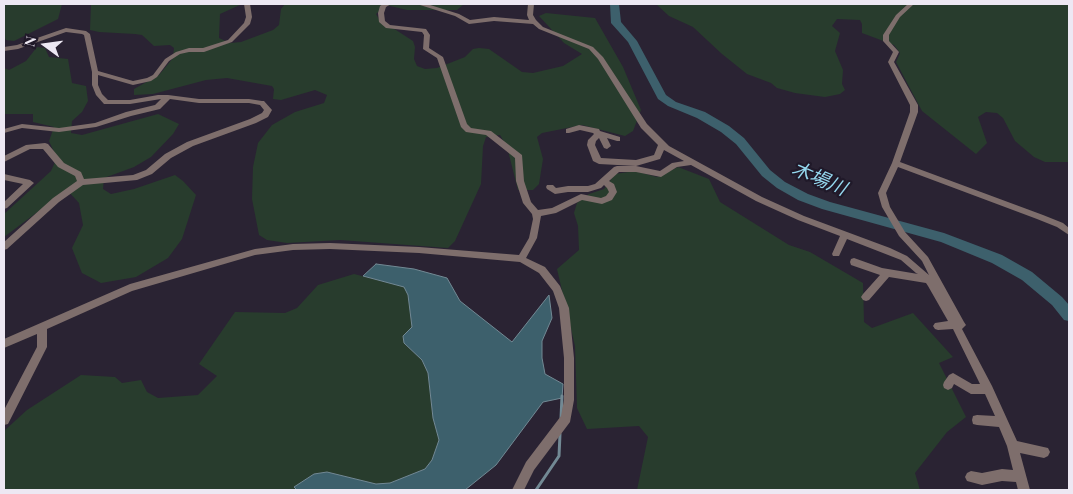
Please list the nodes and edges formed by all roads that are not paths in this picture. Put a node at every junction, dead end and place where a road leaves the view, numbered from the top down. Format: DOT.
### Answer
graph roads {
  1 [pos="248,4"];
  2 [pos="388,4"];
  3 [pos="422,4"];
  4 [pos="531,4"];
  5 [pos="911,4"];
  6 [pos="533,22"];
  7 [pos="4,49"];
  8 [pos="95,72"];
  9 [pos="168,97"];
  10 [pos="4,131"];
  11 [pos="569,131"];
  12 [pos="597,134"];
  13 [pos="617,139"];
  14 [pos="662,145"];
  15 [pos="607,146"];
  16 [pos="4,159"];
  17 [pos="690,163"];
  18 [pos="896,164"];
  19 [pos="606,165"];
  20 [pos="624,166"];
  21 [pos="4,177"];
  22 [pos="81,182"];
  23 [pos="603,182"];
  24 [pos="550,187"];
  25 [pos="4,206"];
  26 [pos="886,207"];
  27 [pos="536,213"];
  28 [pos="1069,232"];
  29 [pos="845,234"];
  30 [pos="4,247"];
  31 [pos="836,254"];
  32 [pos="520,259"];
  33 [pos="854,262"];
  34 [pos="886,273"];
  35 [pos="928,280"];
  36 [pos="866,297"];
  37 [pos="955,325"];
  38 [pos="42,326"];
  39 [pos="938,326"];
  40 [pos="964,342"];
  41 [pos="4,344"];
  42 [pos="948,385"];
  43 [pos="988,389"];
  44 [pos="4,420"];
  45 [pos="977,420"];
  46 [pos="1003,422"];
  47 [pos="1013,446"];
  48 [pos="1044,452"];
  49 [pos="1020,476"];
  50 [pos="971,477"];
  51 [pos="518,490"];
  52 [pos="1024,490"];
  1 -- 8 [label="street"];
  2 -- 27 [label="street"];
  3 -- 6 [label="street"];
  4 -- 6 [label="street"];
  5 -- 18 [label="street"];
  6 -- 14 [label="street"];
  7 -- 8 [label="street"];
  8 -- 9 [label="street"];
  9 -- 10 [label="street"];
  9 -- 22 [label="street"];
  11 -- 12 [label="street"];
  12 -- 13 [label="street"];
  12 -- 15 [label="street"];
  12 -- 20 [label="street"];
  14 -- 17 [label="street"];
  14 -- 20 [label="street"];
  16 -- 22 [label="street"];
  17 -- 20 [label="street"];
  17 -- 29 [label="street"];
  18 -- 26 [label="street"];
  18 -- 28 [label="street"];
  19 -- 20 [label="street"];
  20 -- 23 [label="street"];
  21 -- 25 [label="street"];
  22 -- 30 [label="street"];
  23 -- 24 [label="street"];
  23 -- 27 [label="street"];
  26 -- 40 [label="street"];
  27 -- 32 [label="street"];
  29 -- 31 [label="street"];
  29 -- 35 [label="street"];
  32 -- 38 [label="street"];
  32 -- 51 [label="street"];
  33 -- 34 [label="street"];
  34 -- 35 [label="street"];
  34 -- 36 [label="street"];
  35 -- 37 [label="street"];
  37 -- 39 [label="street"];
  37 -- 40 [label="street"];
  38 -- 41 [label="street"];
  38 -- 44 [label="street"];
  40 -- 43 [label="street"];
  42 -- 43 [label="street"];
  43 -- 46 [label="street"];
  45 -- 46 [label="street"];
  46 -- 47 [label="street"];
  47 -- 48 [label="street"];
  47 -- 49 [label="street"];
  49 -- 50 [label="street"];
  49 -- 52 [label="street"];
}
